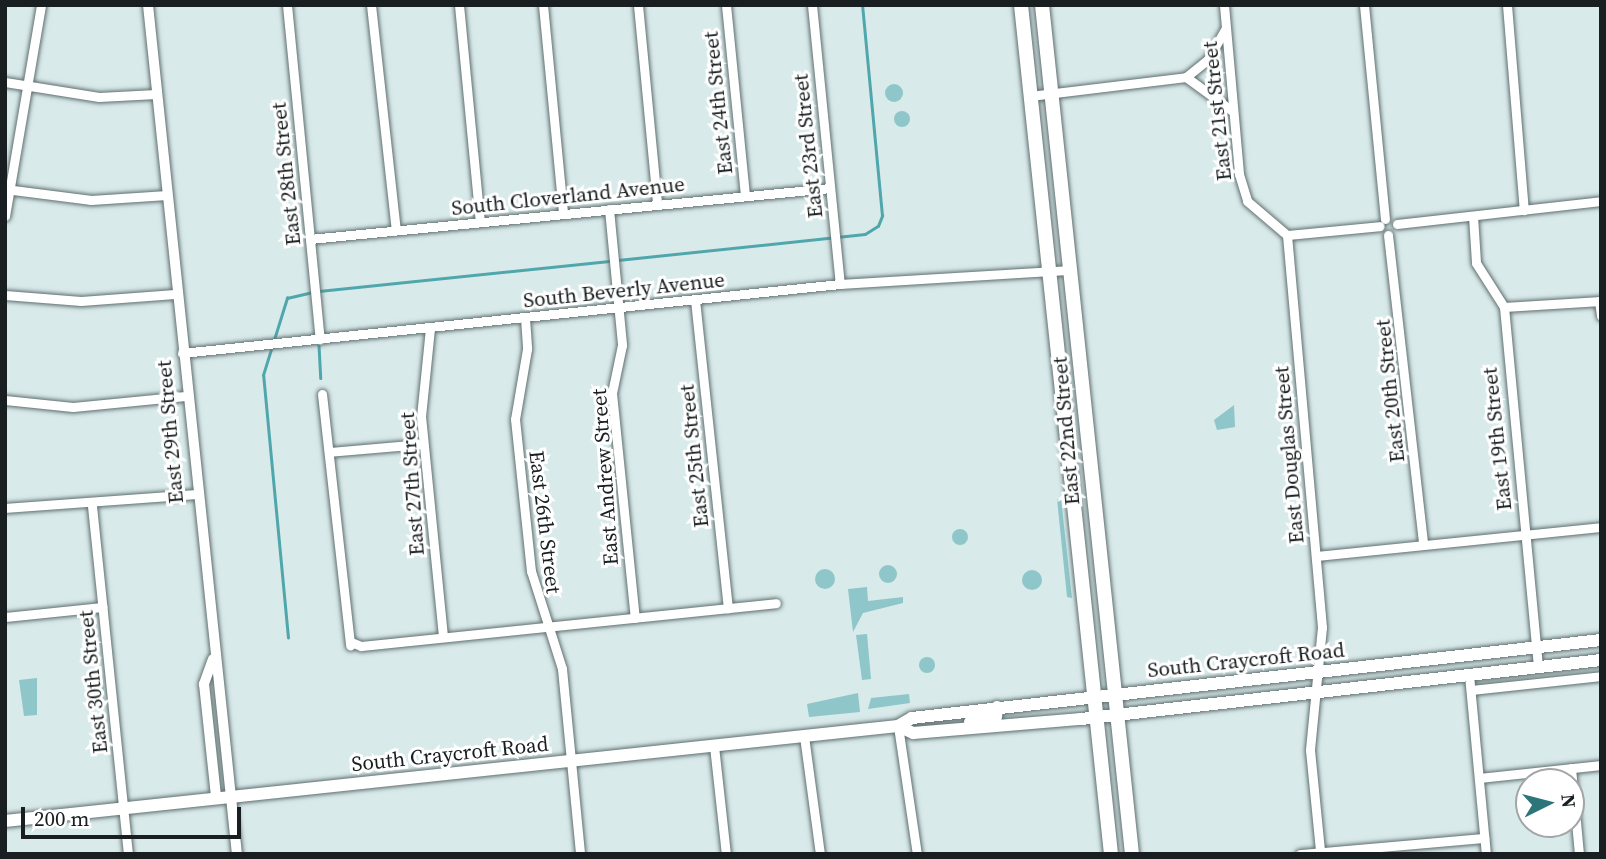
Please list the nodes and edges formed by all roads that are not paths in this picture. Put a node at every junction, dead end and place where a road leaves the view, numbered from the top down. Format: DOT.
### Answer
graph roads {
  1 [pos="41,5"];
  2 [pos="148,5"];
  3 [pos="287,5"];
  4 [pos="371,5"];
  5 [pos="459,5"];
  6 [pos="543,5"];
  7 [pos="638,5"];
  8 [pos="726,5"];
  9 [pos="812,5"];
  10 [pos="1021,5"];
  11 [pos="1042,5"];
  12 [pos="1224,5"];
  13 [pos="1364,5"];
  14 [pos="1507,5"];
  15 [pos="1225,28"];
  16 [pos="1186,77"];
  17 [pos="5,82"];
  18 [pos="31,85"];
  19 [pos="1051,93"];
  20 [pos="156,94"];
  21 [pos="1030,96"];
  22 [pos="1231,110"];
  23 [pos="830,188"];
  24 [pos="8,190"];
  25 [pos="167,195"];
  26 [pos="745,196"];
  27 [pos="1601,201"];
  28 [pos="657,204"];
  29 [pos="609,209"];
  30 [pos="1524,210"];
  31 [pos="563,213"];
  32 [pos="5,216"];
  33 [pos="1473,216"];
  34 [pos="480,222"];
  35 [pos="1383,222"];
  36 [pos="1396,225"];
  37 [pos="396,230"];
  38 [pos="1388,235"];
  39 [pos="1287,236"];
  40 [pos="310,239"];
  41 [pos="1048,269"];
  42 [pos="1071,270"];
  43 [pos="840,284"];
  44 [pos="175,294"];
  45 [pos="5,295"];
  46 [pos="695,300"];
  47 [pos="1600,301"];
  48 [pos="1504,307"];
  49 [pos="618,308"];
  50 [pos="1601,316"];
  51 [pos="525,318"];
  52 [pos="430,328"];
  53 [pos="320,339"];
  54 [pos="182,353"];
  55 [pos="322,394"];
  56 [pos="186,396"];
  57 [pos="5,400"];
  58 [pos="424,444"];
  59 [pos="329,452"];
  60 [pos="195,494"];
  61 [pos="92,506"];
  62 [pos="5,508"];
  63 [pos="1601,527"];
  64 [pos="1524,534"];
  65 [pos="1423,544"];
  66 [pos="1316,556"];
  67 [pos="776,603"];
  68 [pos="102,607"];
  69 [pos="728,608"];
  70 [pos="5,617"];
  71 [pos="635,618"];
  72 [pos="548,629"];
  73 [pos="443,637"];
  74 [pos="1601,640"];
  75 [pos="1536,647"];
  76 [pos="214,656"];
  77 [pos="1601,660"];
  78 [pos="1538,667"];
  79 [pos="1318,672"];
  80 [pos="1469,675"];
  81 [pos="1601,676"];
  82 [pos="1471,690"];
  83 [pos="1116,694"];
  84 [pos="1092,696"];
  85 [pos="1314,696"];
  86 [pos="997,708"];
  87 [pos="1118,716"];
  88 [pos="1095,718"];
  89 [pos="898,726"];
  90 [pos="958,730"];
  91 [pos="804,736"];
  92 [pos="714,746"];
  93 [pos="570,762"];
  94 [pos="1601,765"];
  95 [pos="1571,768"];
  96 [pos="1515,774"];
  97 [pos="1479,778"];
  98 [pos="230,796"];
  99 [pos="216,797"];
  100 [pos="123,807"];
  101 [pos="5,821"];
  102 [pos="1484,838"];
  103 [pos="1320,850"];
  104 [pos="1377,852"];
  105 [pos="128,854"];
  106 [pos="237,854"];
  107 [pos="580,854"];
  108 [pos="726,854"];
  109 [pos="820,854"];
  110 [pos="917,854"];
  111 [pos="1111,854"];
  112 [pos="1132,854"];
  113 [pos="1300,854"];
  114 [pos="1486,854"];
  1 -- 18 [label="street"];
  2 -- 20 [label="street, East 29th Street"];
  3 -- 40 [label="street, East 28th Street"];
  4 -- 37 [label="street"];
  5 -- 34 [label="street"];
  6 -- 31 [label="street"];
  7 -- 28 [label="street"];
  8 -- 26 [label="street, East 24th Street"];
  9 -- 23 [label="street, East 23rd Street"];
  10 -- 21 [label="main road, East 22nd Street"];
  11 -- 19 [label="main road, East 22nd Street"];
  12 -- 15 [label="street"];
  13 -- 35 [label="street"];
  14 -- 30 [label="street"];
  15 -- 16 [label="street, East 21st Street"];
  15 -- 22 [label="street, East 21st Street"];
  16 -- 19 [label="street"];
  16 -- 22 [label="street"];
  17 -- 18 [label="street"];
  18 -- 20 [label="street"];
  18 -- 24 [label="street"];
  19 -- 21 [label="street"];
  19 -- 42 [label="main road, East 22nd Street"];
  20 -- 25 [label="street, East 29th Street"];
  21 -- 41 [label="main road, East 22nd Street"];
  22 -- 39 [label="street, East 21st Street"];
  23 -- 26 [label="street, South Cloverland Avenue"];
  23 -- 43 [label="street, East 23rd Street"];
  24 -- 25 [label="street"];
  24 -- 32 [label="street"];
  25 -- 44 [label="street, East 29th Street"];
  26 -- 28 [label="street, South Cloverland Avenue"];
  27 -- 30 [label="street"];
  28 -- 29 [label="street, South Cloverland Avenue"];
  29 -- 31 [label="street, South Cloverland Avenue"];
  29 -- 49 [label="street, East Andrew Street"];
  30 -- 33 [label="street"];
  31 -- 34 [label="street, South Cloverland Avenue"];
  33 -- 36 [label="street"];
  33 -- 48 [label="street, East 19th Street"];
  34 -- 37 [label="street, South Cloverland Avenue"];
  35 -- 36 [label="street"];
  35 -- 38 [label="street"];
  35 -- 39 [label="street"];
  36 -- 38 [label="street"];
  37 -- 40 [label="street, South Cloverland Avenue"];
  38 -- 65 [label="street, East 20th Street"];
  39 -- 66 [label="street, East Douglas Street"];
  40 -- 53 [label="street, East 28th Street"];
  41 -- 42 [label="street, South Beverly Avenue"];
  41 -- 43 [label="street, South Beverly Avenue"];
  41 -- 84 [label="main road, East 22nd Street"];
  42 -- 83 [label="main road, East 22nd Street"];
  43 -- 46 [label="street, South Beverly Avenue"];
  44 -- 45 [label="street"];
  44 -- 54 [label="street, East 29th Street"];
  46 -- 49 [label="street, South Beverly Avenue"];
  46 -- 69 [label="street, East 25th Street"];
  47 -- 48 [label="street"];
  47 -- 50 [label="street"];
  48 -- 64 [label="street, East 19th Street"];
  49 -- 51 [label="street, South Beverly Avenue"];
  49 -- 71 [label="street, East Andrew Street"];
  51 -- 52 [label="street, South Beverly Avenue"];
  51 -- 72 [label="street, East 26th Street"];
  52 -- 53 [label="street, South Beverly Avenue"];
  52 -- 58 [label="street, East 27th Street"];
  53 -- 54 [label="street, South Beverly Avenue"];
  54 -- 56 [label="street, East 29th Street"];
  55 -- 59 [label="street"];
  56 -- 57 [label="street"];
  56 -- 60 [label="street, East 29th Street"];
  58 -- 59 [label="street"];
  58 -- 73 [label="street, East 27th Street"];
  59 -- 73 [label="street"];
  60 -- 61 [label="street"];
  60 -- 76 [label="street, East 29th Street"];
  61 -- 62 [label="street"];
  61 -- 68 [label="street, East 30th Street"];
  63 -- 64 [label="street"];
  64 -- 65 [label="street"];
  64 -- 75 [label="street, East 19th Street"];
  65 -- 66 [label="street"];
  66 -- 79 [label="street, East Douglas Street"];
  67 -- 69 [label="street"];
  68 -- 70 [label="street"];
  68 -- 100 [label="street, East 30th Street"];
  69 -- 71 [label="street"];
  71 -- 72 [label="street"];
  72 -- 73 [label="street"];
  72 -- 93 [label="street, East 26th Street"];
  74 -- 75 [label="main road, South Craycroft Road"];
  75 -- 78 [label="street, East 19th Street"];
  75 -- 79 [label="main road, South Craycroft Road"];
  76 -- 98 [label="street, East 29th Street"];
  76 -- 99 [label="street"];
  77 -- 78 [label="main road, South Craycroft Road"];
  78 -- 80 [label="main road, South Craycroft Road"];
  79 -- 83 [label="main road, South Craycroft Road"];
  79 -- 85 [label="street, East Douglas Street"];
  80 -- 82 [label="street"];
  80 -- 85 [label="main road, South Craycroft Road"];
  81 -- 82 [label="street"];
  82 -- 97 [label="street"];
  83 -- 84 [label="main road, South Craycroft Road"];
  83 -- 87 [label="main road, East 22nd Street"];
  84 -- 86 [label="main road, South Craycroft Road"];
  84 -- 88 [label="main road, East 22nd Street"];
  85 -- 87 [label="main road, South Craycroft Road"];
  85 -- 103 [label="street, East Douglas Street"];
  86 -- 89 [label="main road, South Craycroft Road"];
  86 -- 90 [label="main road"];
  87 -- 88 [label="main road, South Craycroft Road"];
  87 -- 112 [label="main road, East 22nd Street"];
  88 -- 90 [label="main road, South Craycroft Road"];
  88 -- 111 [label="main road, East 22nd Street"];
  89 -- 90 [label="main road, South Craycroft Road"];
  89 -- 91 [label="main road, South Craycroft Road"];
  89 -- 110 [label="street"];
  91 -- 92 [label="main road, South Craycroft Road"];
  91 -- 109 [label="street"];
  92 -- 93 [label="main road, South Craycroft Road"];
  92 -- 108 [label="street"];
  93 -- 98 [label="main road, South Craycroft Road"];
  93 -- 107 [label="street, East 26th Street"];
  94 -- 95 [label="street"];
  96 -- 97 [label="street"];
  97 -- 102 [label="street"];
  98 -- 99 [label="main road, South Craycroft Road"];
  98 -- 106 [label="street, East 29th Street"];
  99 -- 100 [label="main road, South Craycroft Road"];
  100 -- 101 [label="main road, South Craycroft Road"];
  100 -- 105 [label="street, East 30th Street"];
  102 -- 104 [label="street"];
  102 -- 114 [label="street"];
  103 -- 104 [label="street"];
  103 -- 113 [label="street"];
}
